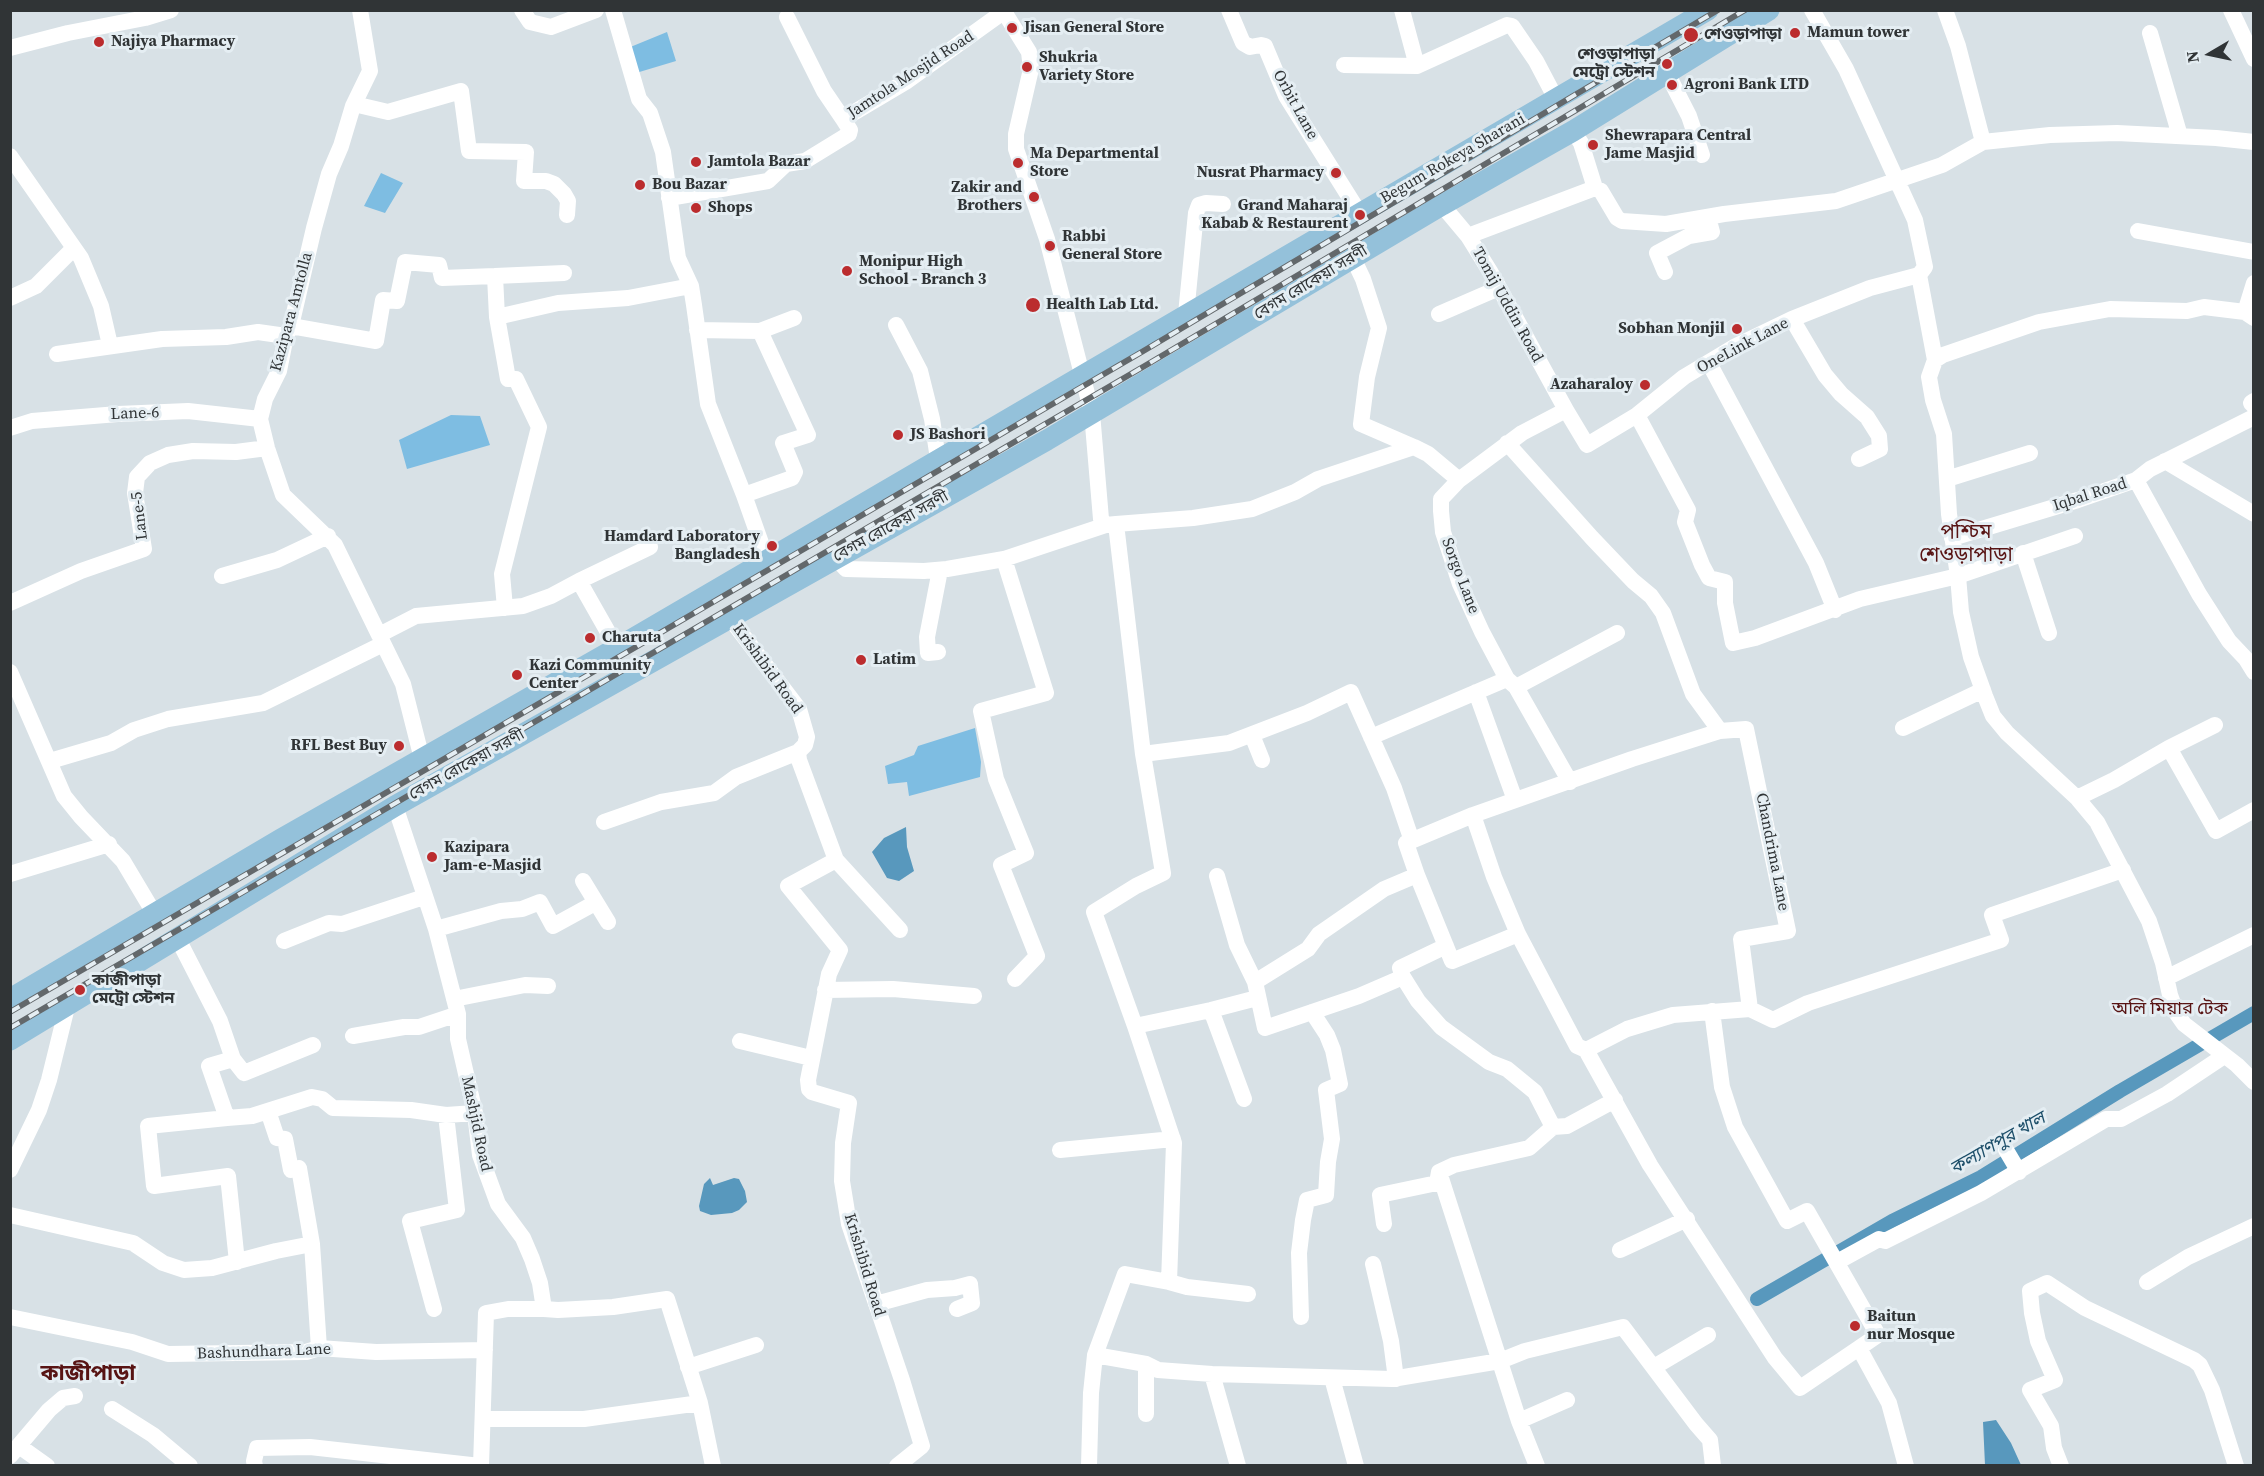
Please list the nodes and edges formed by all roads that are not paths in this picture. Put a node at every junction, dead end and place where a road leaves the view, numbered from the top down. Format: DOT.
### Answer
graph roads {
  1 [pos="171,10"];
  2 [pos="360,10"];
  3 [pos="596,10"];
  4 [pos="614,10"];
  5 [pos="1229,10"];
  6 [pos="1402,10"];
  7 [pos="1708,10"];
  8 [pos="1769,10"];
  9 [pos="1812,10"];
  10 [pos="1945,10"];
  11 [pos="2231,10"];
  12 [pos="1004,11"];
  13 [pos="526,16"];
  14 [pos="787,17"];
  15 [pos="2150,33"];
  16 [pos="10,48"];
  17 [pos="2253,59"];
  18 [pos="1344,65"];
  19 [pos="1417,66"];
  20 [pos="1667,73"];
  21 [pos="1556,99"];
  22 [pos="354,104"];
  23 [pos="843,119"];
  24 [pos="1573,131"];
  25 [pos="2180,136"];
  26 [pos="1983,142"];
  27 [pos="2253,142"];
  28 [pos="1702,155"];
  29 [pos="10,156"];
  30 [pos="1899,181"];
  31 [pos="1595,188"];
  32 [pos="669,198"];
  33 [pos="1223,204"];
  34 [pos="1442,205"];
  35 [pos="1360,214"];
  36 [pos="567,215"];
  37 [pos="1708,217"];
  38 [pos="2138,231"];
  39 [pos="1468,236"];
  40 [pos="1308,245"];
  41 [pos="74,248"];
  42 [pos="2253,252"];
  43 [pos="1353,258"];
  44 [pos="1665,272"];
  45 [pos="564,273"];
  46 [pos="1325,275"];
  47 [pos="1918,275"];
  48 [pos="495,276"];
  49 [pos="2253,283"];
  50 [pos="691,286"];
  51 [pos="1499,288"];
  52 [pos="10,298"];
  53 [pos="1192,310"];
  54 [pos="1439,314"];
  55 [pos="2249,315"];
  56 [pos="497,317"];
  57 [pos="794,318"];
  58 [pos="1792,319"];
  59 [pos="896,325"];
  60 [pos="697,330"];
  61 [pos="288,331"];
  62 [pos="760,331"];
  63 [pos="110,345"];
  64 [pos="57,354"];
  65 [pos="1935,360"];
  66 [pos="1709,363"];
  67 [pos="1082,376"];
  68 [pos="2253,401"];
  69 [pos="2253,406"];
  70 [pos="1566,410"];
  71 [pos="1092,413"];
  72 [pos="1637,415"];
  73 [pos="2253,417"];
  74 [pos="260,419"];
  75 [pos="10,428"];
  76 [pos="1507,443"];
  77 [pos="1414,447"];
  78 [pos="267,448"];
  79 [pos="2030,453"];
  80 [pos="938,459"];
  81 [pos="1859,459"];
  82 [pos="2165,462"];
  83 [pos="1947,479"];
  84 [pos="1459,480"];
  85 [pos="2136,480"];
  86 [pos="744,495"];
  87 [pos="2253,514"];
  88 [pos="1111,524"];
  89 [pos="327,536"];
  90 [pos="2075,536"];
  91 [pos="1952,538"];
  92 [pos="650,547"];
  93 [pos="2023,553"];
  94 [pos="836,558"];
  95 [pos="1004,559"];
  96 [pos="767,560"];
  97 [pos="940,570"];
  98 [pos="222,576"];
  99 [pos="1958,576"];
  100 [pos="579,581"];
  101 [pos="10,603"];
  102 [pos="505,608"];
  103 [pos="1835,610"];
  104 [pos="729,618"];
  105 [pos="1617,633"];
  106 [pos="2049,633"];
  107 [pos="381,640"];
  108 [pos="617,648"];
  109 [pos="938,652"];
  110 [pos="10,672"];
  111 [pos="2253,672"];
  112 [pos="1511,683"];
  113 [pos="1983,690"];
  114 [pos="1476,692"];
  115 [pos="2215,725"];
  116 [pos="1903,728"];
  117 [pos="1720,731"];
  118 [pos="1252,735"];
  119 [pos="1371,737"];
  120 [pos="2169,748"];
  121 [pos="798,752"];
  122 [pos="1143,754"];
  123 [pos="422,759"];
  124 [pos="1262,760"];
  125 [pos="51,761"];
  126 [pos="1570,782"];
  127 [pos="2077,798"];
  128 [pos="1515,800"];
  129 [pos="395,806"];
  130 [pos="2253,810"];
  131 [pos="1473,815"];
  132 [pos="604,822"];
  133 [pos="1412,841"];
  134 [pos="109,844"];
  135 [pos="836,860"];
  136 [pos="2123,870"];
  137 [pos="10,874"];
  138 [pos="1417,875"];
  139 [pos="1218,876"];
  140 [pos="583,881"];
  141 [pos="424,897"];
  142 [pos="595,903"];
  143 [pos="154,913"];
  144 [pos="608,922"];
  145 [pos="436,929"];
  146 [pos="900,930"];
  147 [pos="1518,934"];
  148 [pos="2253,934"];
  149 [pos="178,939"];
  150 [pos="284,941"];
  151 [pos="1446,946"];
  152 [pos="1403,977"];
  153 [pos="2166,978"];
  154 [pos="1015,979"];
  155 [pos="548,986"];
  156 [pos="825,990"];
  157 [pos="1256,990"];
  158 [pos="974,996"];
  159 [pos="10,999"];
  160 [pos="456,1006"];
  161 [pos="67,1007"];
  162 [pos="1750,1009"];
  163 [pos="1211,1010"];
  164 [pos="1712,1011"];
  165 [pos="1312,1012"];
  166 [pos="1135,1026"];
  167 [pos="353,1036"];
  168 [pos="10,1040"];
  169 [pos="740,1041"];
  170 [pos="313,1045"];
  171 [pos="1586,1050"];
  172 [pos="2224,1056"];
  173 [pos="811,1058"];
  174 [pos="233,1059"];
  175 [pos="2253,1082"];
  176 [pos="1244,1099"];
  177 [pos="1615,1100"];
  178 [pos="268,1111"];
  179 [pos="474,1113"];
  180 [pos="446,1115"];
  181 [pos="227,1118"];
  182 [pos="1554,1127"];
  183 [pos="1173,1140"];
  184 [pos="1060,1150"];
  185 [pos="10,1170"];
  186 [pos="1439,1172"];
  187 [pos="10,1215"];
  188 [pos="1687,1219"];
  189 [pos="1384,1224"];
  190 [pos="2253,1226"];
  191 [pos="312,1244"];
  192 [pos="1620,1250"];
  193 [pos="1834,1257"];
  194 [pos="237,1262"];
  195 [pos="1373,1264"];
  196 [pos="1169,1282"];
  197 [pos="2147,1282"];
  198 [pos="1248,1294"];
  199 [pos="876,1304"];
  200 [pos="434,1309"];
  201 [pos="544,1309"];
  202 [pos="957,1309"];
  203 [pos="10,1317"];
  204 [pos="1301,1317"];
  205 [pos="1708,1335"];
  206 [pos="756,1345"];
  207 [pos="319,1348"];
  208 [pos="1859,1348"];
  209 [pos="485,1350"];
  210 [pos="1095,1355"];
  211 [pos="1500,1361"];
  212 [pos="1146,1364"];
  213 [pos="688,1367"];
  214 [pos="1654,1367"];
  215 [pos="1212,1374"];
  216 [pos="1332,1378"];
  217 [pos="1396,1379"];
  218 [pos="75,1396"];
  219 [pos="1567,1400"];
  220 [pos="700,1403"];
  221 [pos="112,1409"];
  222 [pos="1146,1414"];
  223 [pos="483,1419"];
  224 [pos="1520,1421"];
  225 [pos="15,1451"];
  226 [pos="47,1466"];
  227 [pos="190,1466"];
  228 [pos="255,1466"];
  229 [pos="481,1466"];
  230 [pos="713,1466"];
  231 [pos="897,1466"];
  232 [pos="1089,1466"];
  233 [pos="1238,1466"];
  234 [pos="1356,1466"];
  235 [pos="1537,1466"];
  236 [pos="1713,1466"];
  237 [pos="1906,1466"];
  238 [pos="2061,1466"];
  239 [pos="2236,1466"];
  1 -- 16 [label="street"];
  2 -- 22 [label="street, Kazipara Amtolla"];
  3 -- 13 [label="street"];
  4 -- 32 [label="street"];
  5 -- 35 [label="street, Orbit Lane"];
  6 -- 19 [label="street"];
  7 -- 21 [label="main road, Begum Rokeya Sharani"];
  8 -- 20 [label="main road, বেগম রোকেয়া সরণী"];
  9 -- 30 [label="street"];
  10 -- 26 [label="street"];
  11 -- 17 [label="street"];
  12 -- 23 [label="street, Jamtola Mosjid Road"];
  12 -- 67 [label="street"];
  14 -- 23 [label="street"];
  15 -- 25 [label="street"];
  18 -- 19 [label="street"];
  19 -- 21 [label="street"];
  20 -- 24 [label="main road, বেগম রোকেয়া সরণী"];
  20 -- 28 [label="street"];
  21 -- 35 [label="main road, Begum Rokeya Sharani"];
  22 -- 36 [label="street"];
  22 -- 61 [label="street, Kazipara Amtolla"];
  23 -- 32 [label="street, Jamtola Mosjid Road"];
  24 -- 31 [label="street"];
  24 -- 34 [label="main road, বেগম রোকেয়া সরণী"];
  25 -- 26 [label="street"];
  25 -- 27 [label="street"];
  26 -- 30 [label="street"];
  29 -- 41 [label="street"];
  30 -- 37 [label="street"];
  30 -- 47 [label="street"];
  31 -- 37 [label="street"];
  31 -- 39 [label="street"];
  32 -- 50 [label="street"];
  33 -- 53 [label="street"];
  34 -- 39 [label="street, Tomij Uddin Road"];
  34 -- 43 [label="main road, বেগম রোকেয়া সরণী"];
  35 -- 40 [label="main road, Begum Rokeya Sharani"];
  37 -- 44 [label="street"];
  38 -- 42 [label="street"];
  39 -- 51 [label="street, Tomij Uddin Road"];
  40 -- 46 [label="main road"];
  40 -- 53 [label="main road, Begum Rokeya Sharani"];
  41 -- 52 [label="street"];
  41 -- 63 [label="street"];
  43 -- 46 [label="main road, বেগম রোকেয়া সরণী"];
  43 -- 77 [label="street"];
  45 -- 48 [label="street"];
  46 -- 71 [label="main road, বেগম রোকেয়া সরণী"];
  47 -- 58 [label="street, OneLink Lane"];
  47 -- 65 [label="street"];
  48 -- 56 [label="street"];
  48 -- 61 [label="street"];
  49 -- 55 [label="street"];
  50 -- 56 [label="street"];
  50 -- 60 [label="street"];
  51 -- 54 [label="street"];
  51 -- 70 [label="street, Tomij Uddin Road"];
  53 -- 67 [label="main road, বেগম রোকেয়া সরণী"];
  55 -- 65 [label="street"];
  56 -- 102 [label="street"];
  57 -- 62 [label="street"];
  58 -- 66 [label="street, OneLink Lane"];
  58 -- 81 [label="street"];
  59 -- 80 [label="street"];
  60 -- 62 [label="street"];
  60 -- 86 [label="street"];
  61 -- 63 [label="street"];
  61 -- 74 [label="street, Kazipara Amtolla"];
  62 -- 86 [label="street"];
  63 -- 64 [label="street"];
  65 -- 83 [label="street"];
  66 -- 72 [label="street, OneLink Lane"];
  66 -- 103 [label="street"];
  67 -- 71 [label="street"];
  67 -- 80 [label="main road, বেগম রোকেয়া সরণী"];
  68 -- 69 [label="street"];
  70 -- 72 [label="street, OneLink Lane"];
  70 -- 76 [label="street, Sorgo Lane"];
  71 -- 88 [label="street"];
  71 -- 94 [label="main road, বেগম রোকেয়া সরণী"];
  72 -- 103 [label="street"];
  73 -- 82 [label="street, Iqbal Road"];
  74 -- 75 [label="street, Lane-6"];
  74 -- 78 [label="street"];
  76 -- 84 [label="street, Sorgo Lane"];
  76 -- 117 [label="street"];
  77 -- 84 [label="street"];
  77 -- 88 [label="street"];
  78 -- 89 [label="street"];
  78 -- 101 [label="street, Lane-5"];
  79 -- 83 [label="street"];
  80 -- 96 [label="main road, বেগম রোকেয়া সরণী"];
  82 -- 85 [label="street, Iqbal Road"];
  82 -- 87 [label="street"];
  83 -- 91 [label="street"];
  84 -- 112 [label="street, Sorgo Lane"];
  85 -- 91 [label="street, Iqbal Road"];
  85 -- 111 [label="street"];
  86 -- 96 [label="street"];
  88 -- 95 [label="street"];
  88 -- 122 [label="street"];
  89 -- 98 [label="street"];
  89 -- 107 [label="street"];
  90 -- 93 [label="street"];
  91 -- 99 [label="street"];
  92 -- 100 [label="street"];
  93 -- 99 [label="street"];
  93 -- 106 [label="street"];
  94 -- 97 [label="street"];
  94 -- 104 [label="main road, বেগম রোকেয়া সরণী"];
  95 -- 97 [label="street"];
  95 -- 154 [label="street"];
  96 -- 108 [label="main road, বেগম রোকেয়া সরণী"];
  97 -- 109 [label="street"];
  99 -- 103 [label="street"];
  99 -- 113 [label="street"];
  100 -- 102 [label="street"];
  100 -- 108 [label="street"];
  102 -- 107 [label="street"];
  104 -- 121 [label="street, Krishibid Road"];
  104 -- 129 [label="main road, বেগম রোকেয়া সরণী"];
  105 -- 112 [label="street"];
  107 -- 123 [label="street"];
  107 -- 125 [label="street"];
  108 -- 123 [label="main road, বেগম রোকেয়া সরণী"];
  110 -- 125 [label="street"];
  112 -- 114 [label="street"];
  112 -- 126 [label="street, Sorgo Lane"];
  113 -- 116 [label="street"];
  113 -- 127 [label="street"];
  114 -- 119 [label="street"];
  114 -- 128 [label="street"];
  115 -- 120 [label="street"];
  117 -- 126 [label="street"];
  117 -- 162 [label="street, Chandrima Lane"];
  118 -- 119 [label="street"];
  118 -- 122 [label="street"];
  118 -- 124 [label="street"];
  119 -- 133 [label="street"];
  120 -- 127 [label="street"];
  120 -- 130 [label="street"];
  121 -- 132 [label="street"];
  121 -- 135 [label="street, Krishibid Road"];
  122 -- 166 [label="street"];
  123 -- 143 [label="main road, বেগম রোকেয়া সরণী"];
  125 -- 134 [label="street"];
  126 -- 128 [label="street"];
  127 -- 136 [label="street"];
  128 -- 131 [label="street"];
  129 -- 141 [label="street, Mashjid Road"];
  129 -- 149 [label="main road, বেগম রোকেয়া সরণী"];
  131 -- 133 [label="street"];
  131 -- 147 [label="street"];
  133 -- 138 [label="street"];
  134 -- 137 [label="street"];
  134 -- 143 [label="street"];
  135 -- 146 [label="street"];
  135 -- 156 [label="street, Krishibid Road"];
  136 -- 153 [label="street"];
  136 -- 162 [label="street"];
  138 -- 151 [label="street"];
  138 -- 157 [label="street"];
  139 -- 157 [label="street"];
  140 -- 142 [label="street"];
  141 -- 145 [label="street, Mashjid Road"];
  141 -- 150 [label="street"];
  142 -- 144 [label="street"];
  142 -- 145 [label="street"];
  143 -- 159 [label="main road, বেগম রোকেয়া সরণী"];
  145 -- 160 [label="street, Mashjid Road"];
  147 -- 151 [label="street"];
  147 -- 171 [label="street"];
  148 -- 153 [label="street"];
  149 -- 161 [label="main road, বেগম রোকেয়া সরণী"];
  149 -- 174 [label="street"];
  151 -- 152 [label="street"];
  152 -- 165 [label="street"];
  152 -- 182 [label="street"];
  153 -- 172 [label="street"];
  155 -- 160 [label="street"];
  156 -- 158 [label="street"];
  156 -- 173 [label="street, Krishibid Road"];
  157 -- 163 [label="street"];
  157 -- 165 [label="street"];
  160 -- 167 [label="street"];
  160 -- 179 [label="street, Mashjid Road"];
  161 -- 168 [label="main road, বেগম রোকেয়া সরণী"];
  161 -- 185 [label="street"];
  162 -- 164 [label="street"];
  163 -- 166 [label="street"];
  163 -- 176 [label="street"];
  164 -- 171 [label="street"];
  164 -- 193 [label="street"];
  165 -- 204 [label="street"];
  166 -- 183 [label="street"];
  169 -- 173 [label="street"];
  170 -- 174 [label="street"];
  171 -- 177 [label="street"];
  172 -- 175 [label="street"];
  172 -- 193 [label="street"];
  173 -- 199 [label="street, Krishibid Road"];
  174 -- 181 [label="street"];
  177 -- 182 [label="street"];
  177 -- 188 [label="street"];
  178 -- 180 [label="street"];
  178 -- 181 [label="street"];
  178 -- 191 [label="street"];
  179 -- 180 [label="street"];
  179 -- 201 [label="street, Mashjid Road"];
  180 -- 200 [label="street"];
  181 -- 194 [label="street"];
  182 -- 186 [label="street"];
  183 -- 184 [label="street"];
  183 -- 196 [label="street"];
  186 -- 189 [label="street"];
  186 -- 211 [label="street"];
  187 -- 194 [label="street"];
  188 -- 192 [label="street"];
  188 -- 208 [label="street"];
  190 -- 197 [label="street"];
  191 -- 194 [label="street"];
  191 -- 207 [label="street"];
  193 -- 208 [label="street"];
  195 -- 217 [label="street"];
  196 -- 198 [label="street"];
  196 -- 210 [label="street"];
  199 -- 202 [label="street"];
  199 -- 231 [label="street, Krishibid Road"];
  201 -- 209 [label="street"];
  201 -- 213 [label="street"];
  203 -- 207 [label="street, Bashundhara Lane"];
  205 -- 214 [label="street"];
  206 -- 213 [label="street"];
  207 -- 209 [label="street, Bashundhara Lane"];
  208 -- 237 [label="street"];
  209 -- 223 [label="street"];
  210 -- 212 [label="street"];
  210 -- 232 [label="street"];
  211 -- 214 [label="street"];
  211 -- 217 [label="street"];
  211 -- 224 [label="street"];
  212 -- 215 [label="street"];
  212 -- 222 [label="street"];
  213 -- 220 [label="street"];
  214 -- 236 [label="street"];
  215 -- 216 [label="street"];
  215 -- 233 [label="street"];
  216 -- 217 [label="street"];
  216 -- 234 [label="street"];
  218 -- 225 [label="street"];
  219 -- 224 [label="street"];
  220 -- 223 [label="street"];
  220 -- 230 [label="street"];
  221 -- 227 [label="street"];
  223 -- 229 [label="street"];
  224 -- 235 [label="street"];
  225 -- 226 [label="street"];
  228 -- 229 [label="street"];
  238 -- 239 [label="street"];
}
